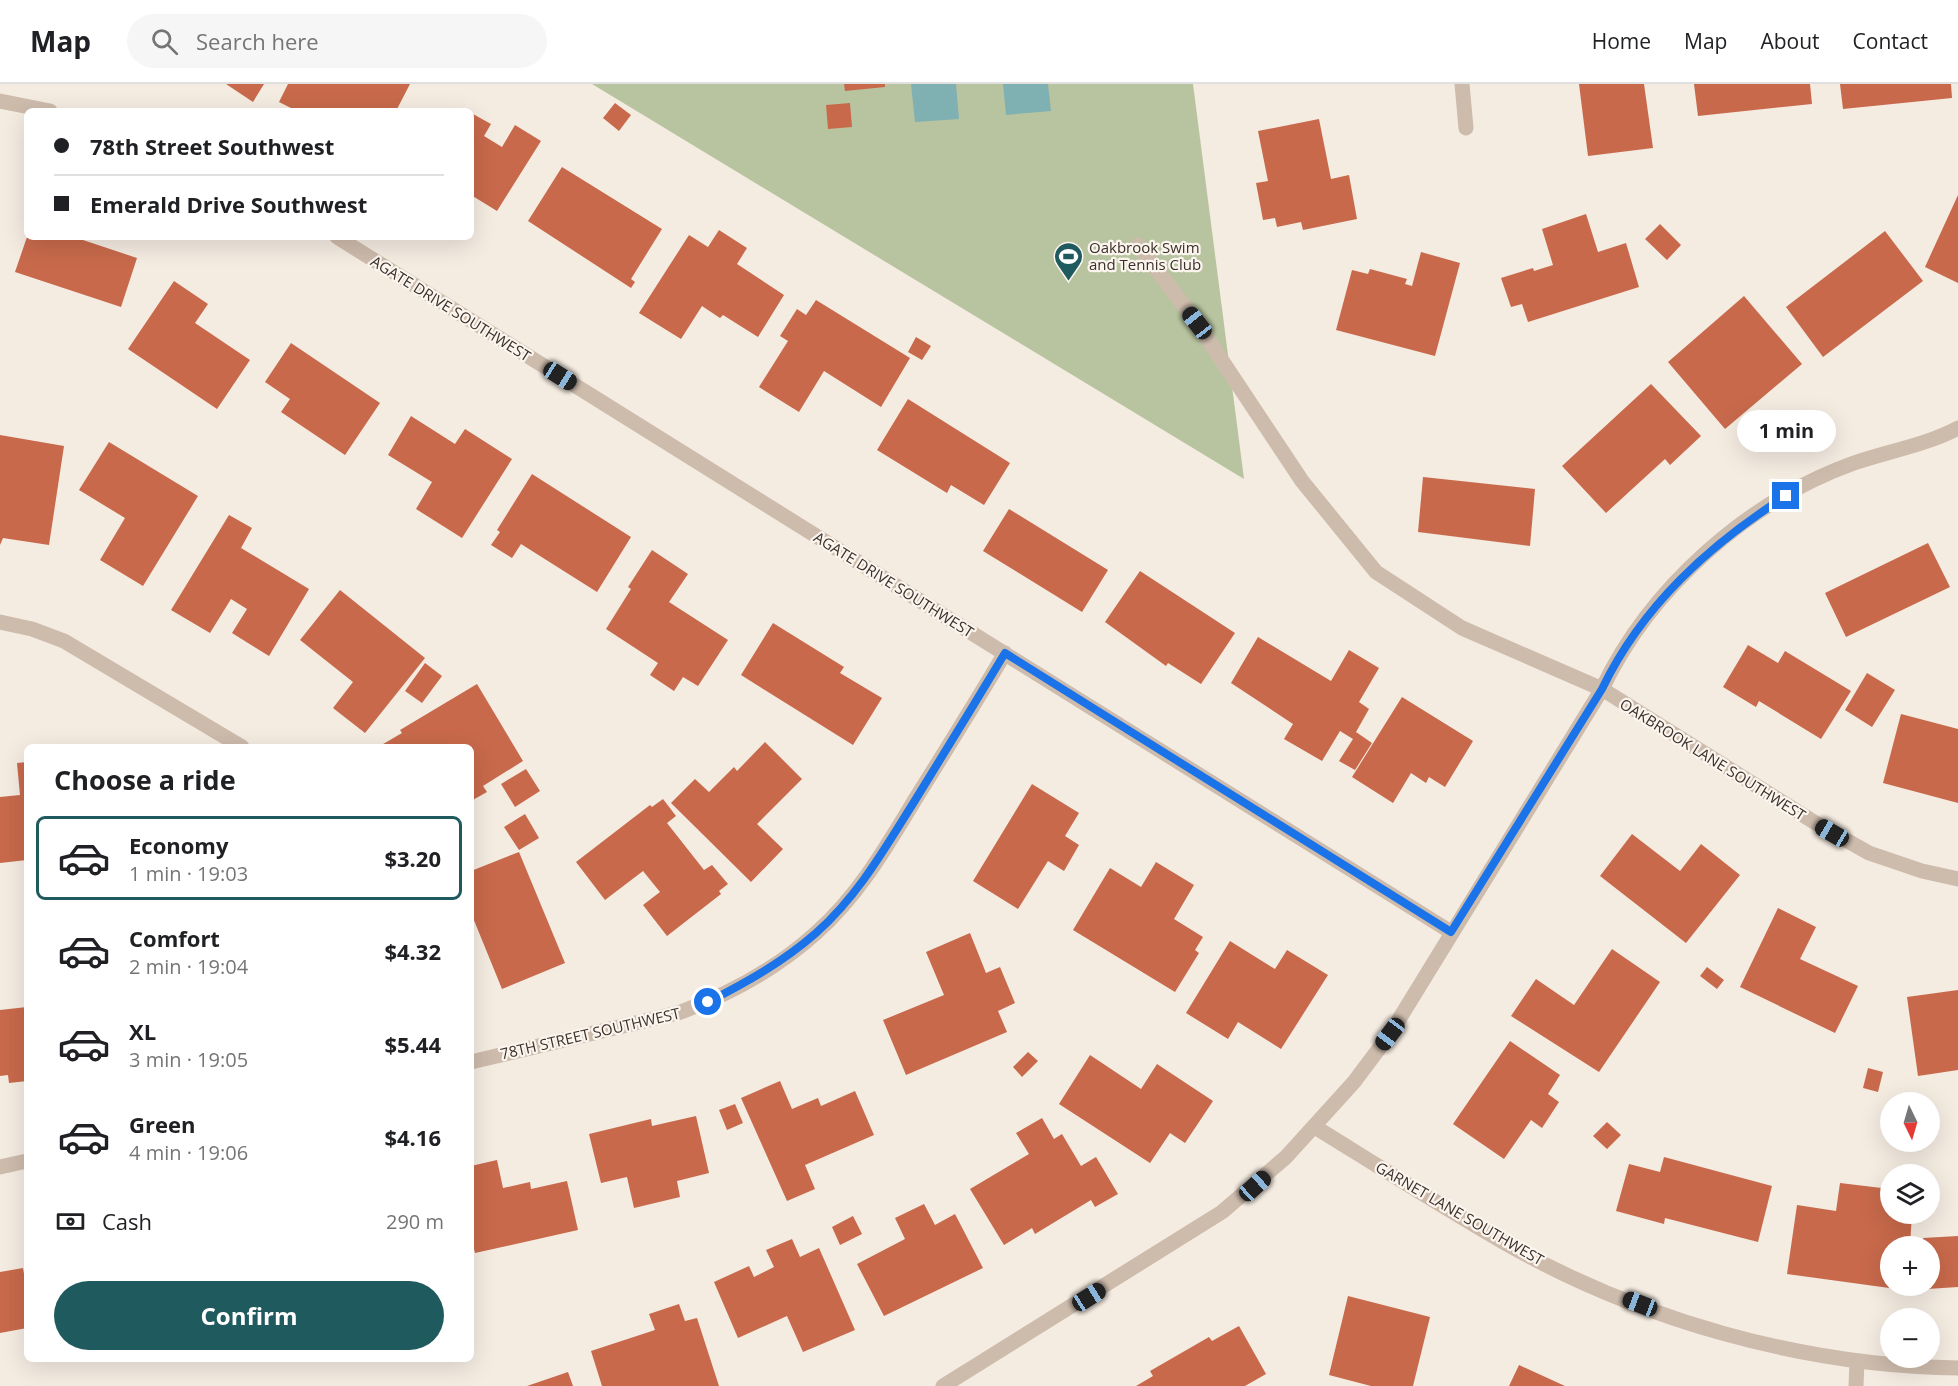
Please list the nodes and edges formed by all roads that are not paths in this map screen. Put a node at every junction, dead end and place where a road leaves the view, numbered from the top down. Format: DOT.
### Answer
graph roads {
  1 [pos="1462,84"];
  2 [pos="0,101"];
  3 [pos="35,108"];
  4 [pos="1466,128"];
  5 [pos="342,240"];
  6 [pos="1138,245"];
  7 [pos="1958,428"];
  8 [pos="0,622"];
  9 [pos="1005,653"];
  10 [pos="1602,689"];
  11 [pos="237,744"];
  12 [pos="1958,879"];
  13 [pos="1451,932"];
  14 [pos="474,1061"];
  15 [pos="1315,1127"];
  16 [pos="24,1162"];
  17 [pos="0,1167"];
  18 [pos="1857,1361"];
  19 [pos="1958,1368"];
  20 [pos="943,1386"];
  21 [pos="1856,1386"];
  1 -- 4 [label="street"];
  2 -- 3 [label="street"];
  5 -- 9 [label="street, AGATE DRIVE SOUTHWEST"];
  6 -- 10 [label="street, OAKBROOK LANE SOUTHWEST"];
  7 -- 10 [label="street"];
  8 -- 11 [label="street"];
  9 -- 13 [label="street, AGATE DRIVE SOUTHWEST"];
  9 -- 14 [label="street, 78TH STREET SOUTHWEST"];
  10 -- 12 [label="street, OAKBROOK LANE SOUTHWEST"];
  10 -- 13 [label="street"];
  13 -- 15 [label="street"];
  15 -- 18 [label="street, GARNET LANE SOUTHWEST"];
  15 -- 20 [label="street"];
  16 -- 17 [label="street"];
  18 -- 19 [label="street, GARNET LANE SOUTHWEST"];
  18 -- 21 [label="street"];
}
